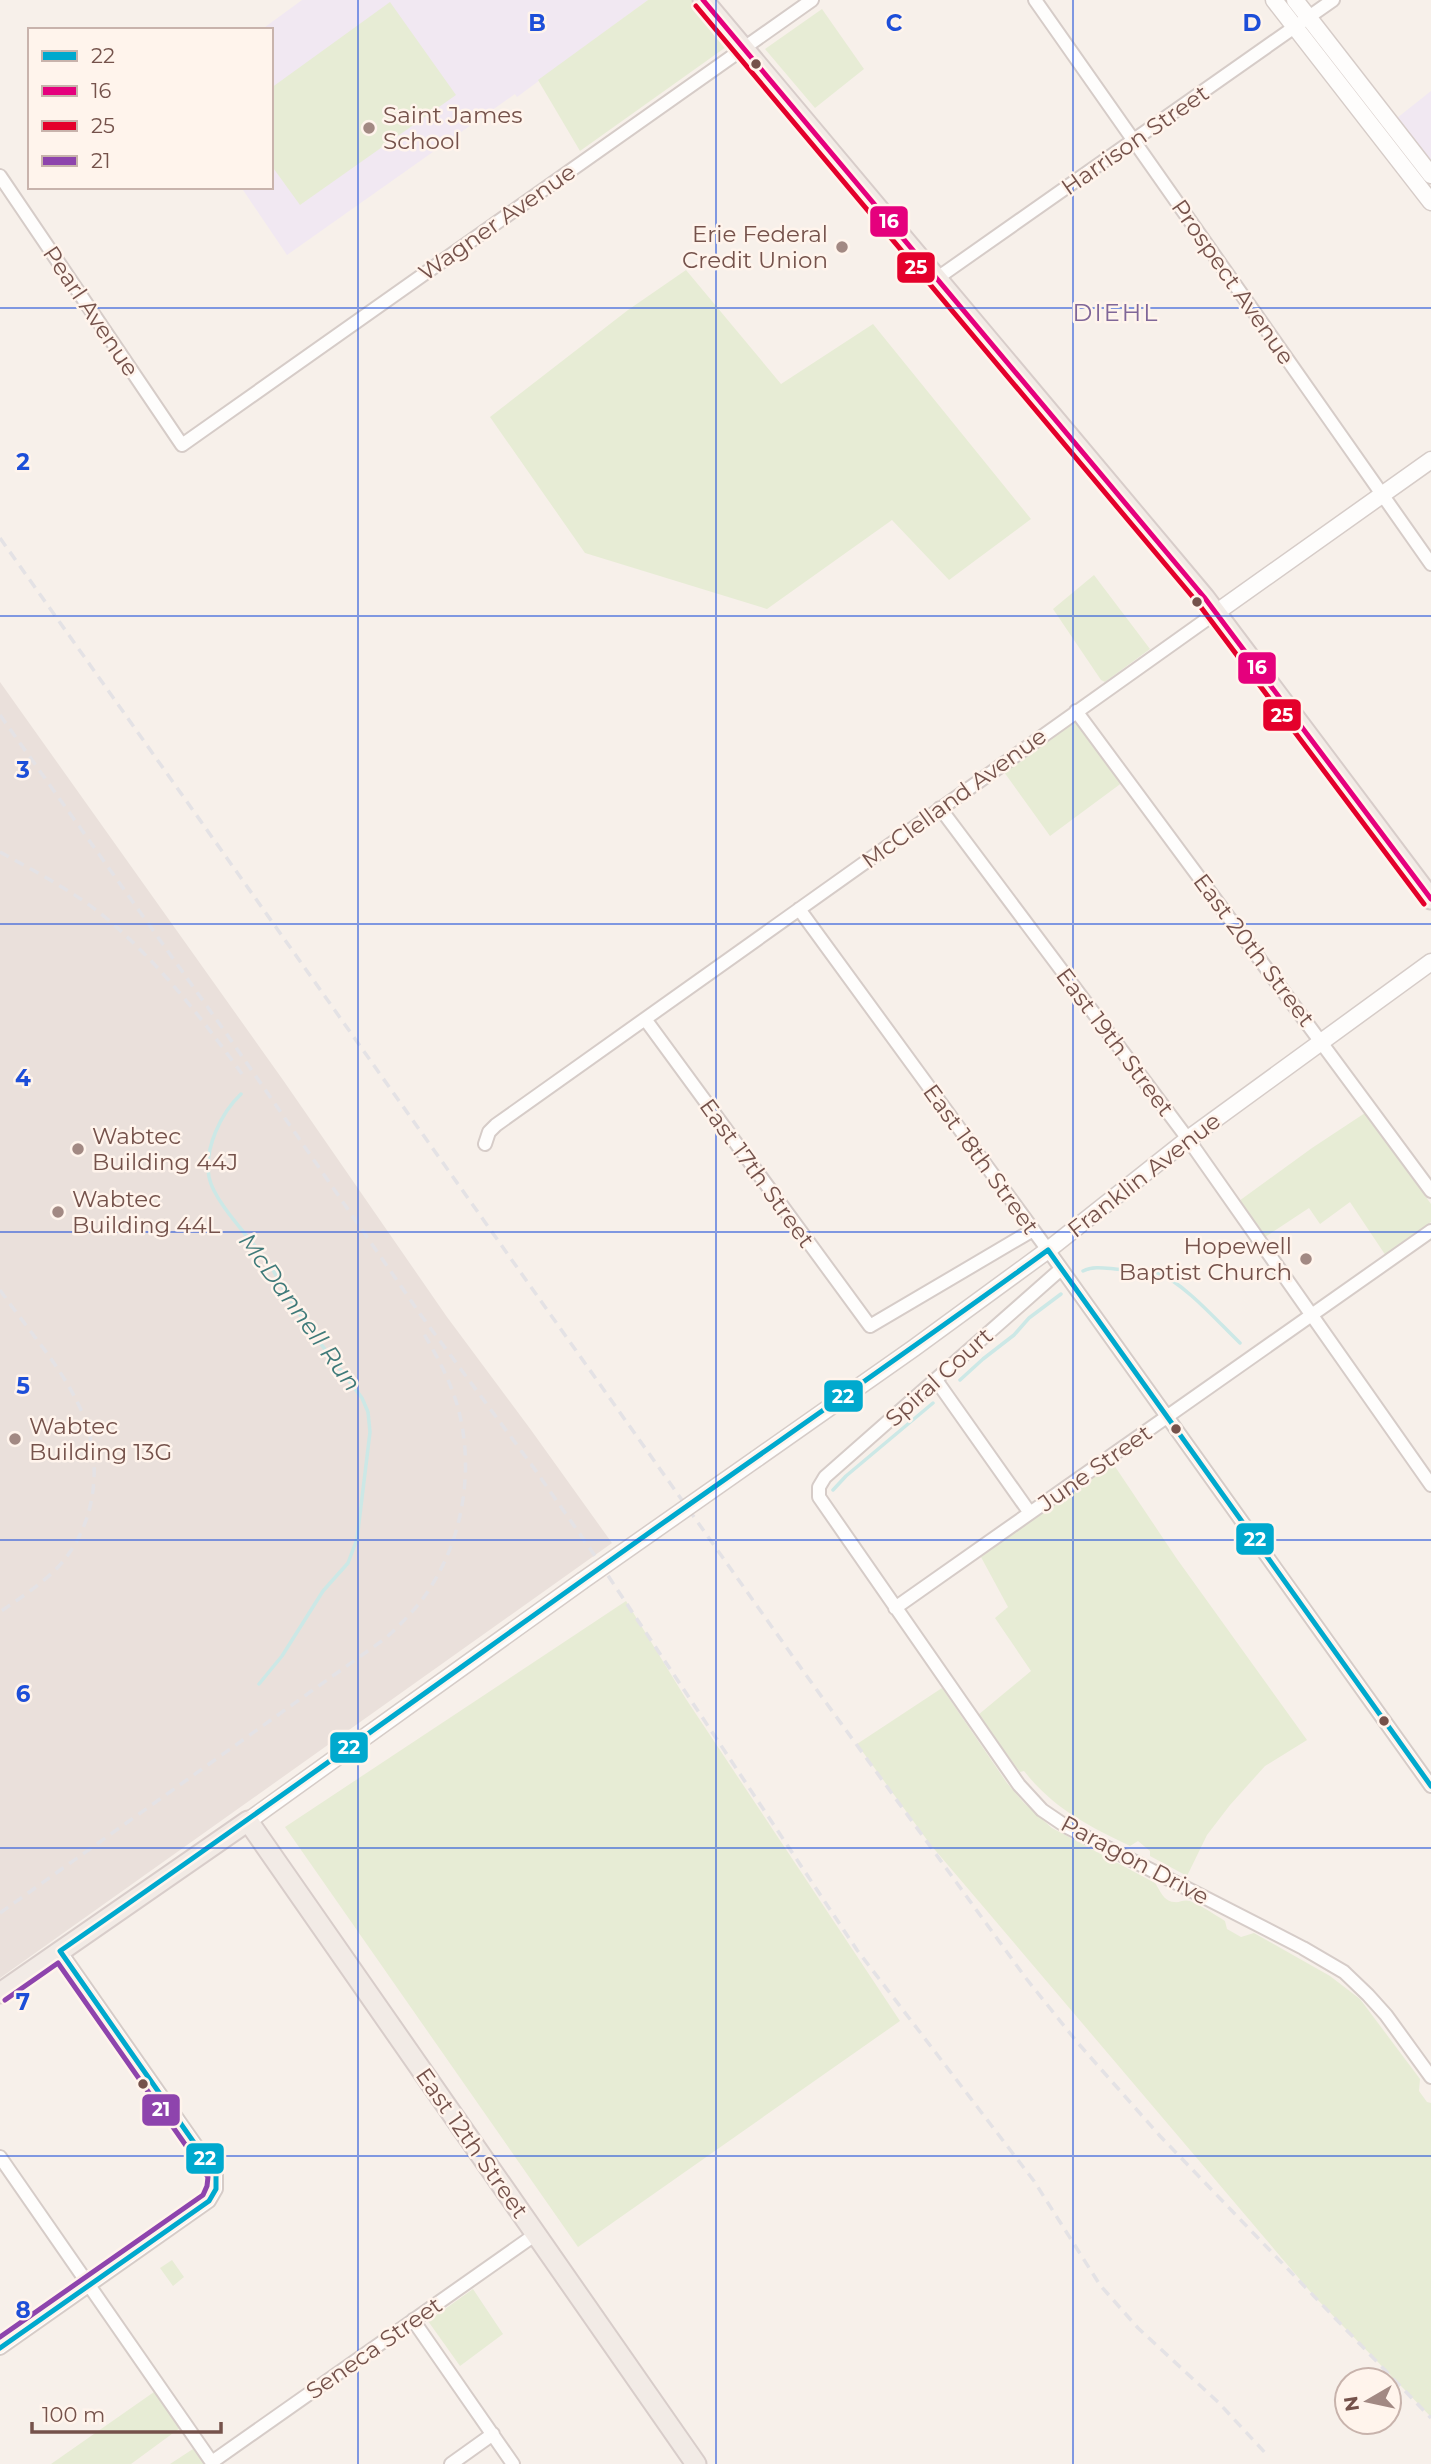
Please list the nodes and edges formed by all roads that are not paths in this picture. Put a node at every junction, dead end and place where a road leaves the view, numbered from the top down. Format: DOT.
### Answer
graph roads {
  1 [pos="703,0"];
  2 [pos="813,0"];
  3 [pos="1035,0"];
  4 [pos="1274,0"];
  5 [pos="1295,0"];
  6 [pos="1333,0"];
  7 [pos="1302,22"];
  8 [pos="743,49"];
  9 [pos="1134,140"];
  10 [pos="1431,174"];
  11 [pos="0,176"];
  12 [pos="1431,202"];
  13 [pos="936,279"];
  14 [pos="182,445"];
  15 [pos="1431,460"];
  16 [pos="1382,494"];
  17 [pos="1431,564"];
  18 [pos="1217,612"];
  19 [pos="1076,710"];
  20 [pos="940,808"];
  21 [pos="1431,899"];
  22 [pos="799,909"];
  23 [pos="1431,962"];
  24 [pos="645,1018"];
  25 [pos="1322,1041"];
  26 [pos="1188,1139"];
  27 [pos="485,1144"];
  28 [pos="1431,1191"];
  29 [pos="1033,1230"];
  30 [pos="1431,1231"];
  31 [pos="1048,1250"];
  32 [pos="1061,1269"];
  33 [pos="1311,1315"];
  34 [pos="936,1380"];
  35 [pos="1167,1417"];
  36 [pos="1431,1485"];
  37 [pos="819,1487"];
  38 [pos="1030,1513"];
  39 [pos="895,1608"];
  40 [pos="1431,1786"];
  41 [pos="248,1821"];
  42 [pos="60,1951"];
  43 [pos="0,1993"];
  44 [pos="1431,2077"];
  45 [pos="0,2157"];
  46 [pos="536,2234"];
  47 [pos="90,2285"];
  48 [pos="413,2320"];
  49 [pos="0,2348"];
  50 [pos="493,2434"];
  51 [pos="213,2463"];
  52 [pos="451,2464"];
  53 [pos="513,2464"];
  54 [pos="696,2464"];
  1 -- 8 [label="main road"];
  2 -- 8 [label="street, Wagner Avenue"];
  3 -- 9 [label="street, Prospect Avenue"];
  4 -- 7 [label="street"];
  5 -- 7 [label="street"];
  6 -- 7 [label="street, Harrison Street"];
  7 -- 9 [label="street, Harrison Street"];
  7 -- 10 [label="street"];
  7 -- 12 [label="street"];
  8 -- 13 [label="main road"];
  8 -- 14 [label="street, Wagner Avenue"];
  9 -- 13 [label="street, Harrison Street"];
  9 -- 16 [label="street, Prospect Avenue"];
  11 -- 14 [label="street, Pearl Avenue"];
  13 -- 18 [label="main road"];
  15 -- 16 [label="street, McClelland Avenue"];
  16 -- 17 [label="street, Prospect Avenue"];
  16 -- 18 [label="street, McClelland Avenue"];
  18 -- 19 [label="street, McClelland Avenue"];
  18 -- 21 [label="main road"];
  19 -- 20 [label="street, McClelland Avenue"];
  19 -- 25 [label="street, East 20th Street"];
  20 -- 22 [label="street, McClelland Avenue"];
  20 -- 26 [label="street, East 19th Street"];
  22 -- 24 [label="street, McClelland Avenue"];
  22 -- 29 [label="street, East 18th Street"];
  23 -- 25 [label="street, Franklin Avenue"];
  24 -- 27 [label="street, McClelland Avenue"];
  24 -- 29 [label="street, East 17th Street"];
  25 -- 26 [label="street, Franklin Avenue"];
  25 -- 28 [label="street, East 20th Street"];
  26 -- 31 [label="street, Franklin Avenue"];
  26 -- 33 [label="street, East 19th Street"];
  29 -- 31 [label="street, East 18th Street"];
  30 -- 33 [label="street, June Street"];
  31 -- 32 [label="street, East 18th Street"];
  31 -- 41 [label="street, Franklin Avenue, bridge"];
  32 -- 34 [label="street, Spiral Court"];
  32 -- 35 [label="street, East 18th Street"];
  33 -- 35 [label="street, June Street"];
  33 -- 36 [label="street, East 19th Street"];
  34 -- 37 [label="street, Spiral Court"];
  34 -- 38 [label="street"];
  35 -- 38 [label="street, June Street"];
  35 -- 40 [label="street, East 18th Street"];
  37 -- 39 [label="street, Paragon Drive"];
  38 -- 39 [label="street, June Street"];
  39 -- 44 [label="street, Paragon Drive"];
  41 -- 42 [label="main road, Franklin Avenue"];
  41 -- 46 [label="main road, East 12th Street"];
  42 -- 43 [label="main road, Franklin Avenue"];
  42 -- 47 [label="street"];
  45 -- 47 [label="street"];
  46 -- 48 [label="street, Seneca Street"];
  46 -- 54 [label="main road, East 12th Street"];
  47 -- 49 [label="street"];
  47 -- 51 [label="street"];
  48 -- 50 [label="street"];
  48 -- 51 [label="street, Seneca Street"];
  50 -- 52 [label="street"];
  50 -- 53 [label="street"];
}
